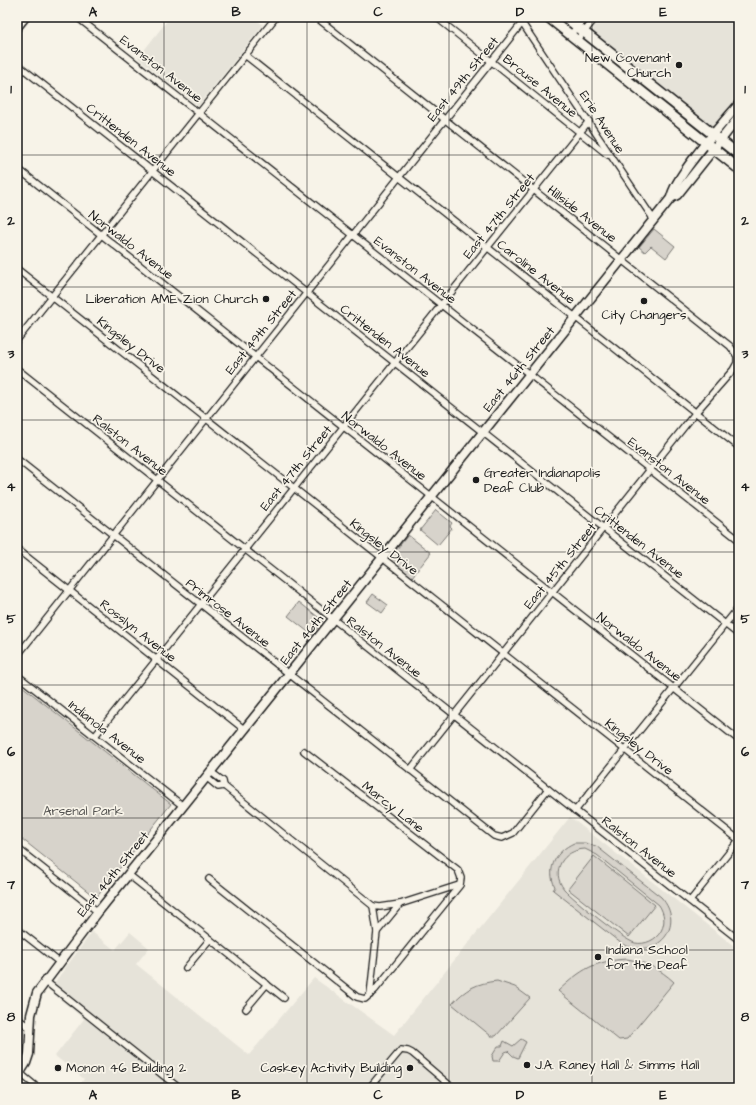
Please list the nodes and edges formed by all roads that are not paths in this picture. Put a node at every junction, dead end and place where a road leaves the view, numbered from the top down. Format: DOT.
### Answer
graph roads {
  1 [pos="25,17"];
  2 [pos="77,17"];
  3 [pos="276,17"];
  4 [pos="316,17"];
  5 [pos="436,17"];
  6 [pos="518,17"];
  7 [pos="548,17"];
  8 [pos="565,17"];
  9 [pos="586,17"];
  10 [pos="596,17"];
  11 [pos="522,23"];
  12 [pos="17,27"];
  13 [pos="581,30"];
  14 [pos="574,38"];
  15 [pos="245,55"];
  16 [pos="492,61"];
  17 [pos="17,64"];
  18 [pos="739,104"];
  19 [pos="199,113"];
  20 [pos="739,117"];
  21 [pos="445,119"];
  22 [pos="589,121"];
  23 [pos="579,133"];
  24 [pos="717,138"];
  25 [pos="710,146"];
  26 [pos="739,155"];
  27 [pos="612,157"];
  28 [pos="17,168"];
  29 [pos="739,169"];
  30 [pos="152,171"];
  31 [pos="399,177"];
  32 [pos="534,189"];
  33 [pos="654,220"];
  34 [pos="101,235"];
  35 [pos="353,235"];
  36 [pos="487,248"];
  37 [pos="622,259"];
  38 [pos="17,269"];
  39 [pos="306,293"];
  40 [pos="52,297"];
  41 [pos="441,305"];
  42 [pos="576,317"];
  43 [pos="17,340"];
  44 [pos="737,356"];
  45 [pos="255,358"];
  46 [pos="394,363"];
  47 [pos="17,369"];
  48 [pos="529,375"];
  49 [pos="696,412"];
  50 [pos="206,419"];
  51 [pos="343,427"];
  52 [pos="482,433"];
  53 [pos="739,447"];
  54 [pos="17,460"];
  55 [pos="650,471"];
  56 [pos="157,481"];
  57 [pos="294,489"];
  58 [pos="431,497"];
  59 [pos="604,529"];
  60 [pos="113,536"];
  61 [pos="739,540"];
  62 [pos="17,550"];
  63 [pos="244,550"];
  64 [pos="382,559"];
  65 [pos="69,591"];
  66 [pos="553,593"];
  67 [pos="200,605"];
  68 [pos="739,607"];
  69 [pos="333,620"];
  70 [pos="725,624"];
  71 [pos="739,635"];
  72 [pos="503,654"];
  73 [pos="17,656"];
  74 [pos="156,660"];
  75 [pos="17,675"];
  76 [pos="288,675"];
  77 [pos="674,688"];
  78 [pos="454,715"];
  79 [pos="244,730"];
  80 [pos="95,736"];
  81 [pos="739,740"];
  82 [pos="624,750"];
  83 [pos="304,751"];
  84 [pos="410,770"];
  85 [pos="209,775"];
  86 [pos="548,789"];
  87 [pos="183,806"];
  88 [pos="575,811"];
  89 [pos="739,840"];
  90 [pos="17,848"];
  91 [pos="128,875"];
  92 [pos="209,879"];
  93 [pos="460,885"];
  94 [pos="690,901"];
  95 [pos="400,904"];
  96 [pos="372,906"];
  97 [pos="98,912"];
  98 [pos="17,929"];
  99 [pos="377,932"];
  100 [pos="210,939"];
  101 [pos="739,940"];
  102 [pos="59,962"];
  103 [pos="186,968"];
  104 [pos="45,981"];
  105 [pos="267,984"];
  106 [pos="370,995"];
  107 [pos="284,998"];
  108 [pos="246,1009"];
  109 [pos="17,1018"];
  110 [pos="31,1029"];
  111 [pos="19,1075"];
  112 [pos="38,1088"];
  113 [pos="179,1088"];
  114 [pos="369,1088"];
  115 [pos="453,1088"];
  1 -- 12 [label="main road"];
  2 -- 19 [label="street, Evanston Avenue"];
  3 -- 15 [label="street"];
  4 -- 21 [label="street, Hillside Avenue"];
  5 -- 16 [label="street, Brouse Avenue"];
  6 -- 11 [label="street, Erie Avenue"];
  7 -- 14 [label="main road"];
  8 -- 13 [label="main road"];
  9 -- 13 [label="street"];
  10 -- 13 [label="street"];
  11 -- 16 [label="street, East 49th Street"];
  11 -- 22 [label="street, Erie Avenue"];
  13 -- 14 [label="street"];
  13 -- 14 [label="street"];
  13 -- 24 [label="main road"];
  14 -- 25 [label="main road"];
  15 -- 19 [label="street"];
  15 -- 31 [label="street, Caroline Avenue"];
  16 -- 21 [label="street, East 49th Street"];
  16 -- 23 [label="street, Brouse Avenue"];
  17 -- 30 [label="street, Crittenden Avenue"];
  18 -- 24 [label="main road, East 46th Street"];
  19 -- 30 [label="street"];
  19 -- 35 [label="street, Evanston Avenue"];
  20 -- 24 [label="main road, East 46th Street"];
  21 -- 31 [label="street, East 49th Street"];
  21 -- 32 [label="street, Hillside Avenue"];
  22 -- 23 [label="street, East 47th Street"];
  22 -- 27 [label="street, Erie Avenue"];
  23 -- 27 [label="street, Brouse Avenue"];
  23 -- 32 [label="street, East 47th Street"];
  24 -- 25 [label="main road, East 46th Street"];
  24 -- 26 [label="main road"];
  25 -- 29 [label="main road"];
  25 -- 33 [label="main road, East 46th Street"];
  27 -- 33 [label="street, Erie Avenue"];
  28 -- 34 [label="street, Norwaldo Avenue"];
  30 -- 34 [label="street"];
  30 -- 39 [label="street, Crittenden Avenue"];
  31 -- 35 [label="street, East 49th Street"];
  31 -- 36 [label="street, Caroline Avenue"];
  32 -- 36 [label="street, East 47th Street"];
  32 -- 37 [label="street, Hillside Avenue"];
  33 -- 37 [label="main road, East 46th Street"];
  34 -- 40 [label="street"];
  34 -- 45 [label="street, Norwaldo Avenue"];
  35 -- 39 [label="street, East 49th Street"];
  35 -- 41 [label="street, Evanston Avenue"];
  36 -- 41 [label="street, East 47th Street"];
  36 -- 42 [label="street, Caroline Avenue"];
  37 -- 42 [label="main road, East 46th Street"];
  37 -- 44 [label="street, Hillside Avenue"];
  38 -- 40 [label="street, Kingsley Drive"];
  39 -- 45 [label="street, East 49th Street"];
  39 -- 46 [label="street, Crittenden Avenue"];
  40 -- 43 [label="street"];
  40 -- 50 [label="street, Kingsley Drive"];
  41 -- 46 [label="street, East 47th Street"];
  41 -- 48 [label="street, Evanston Avenue"];
  42 -- 48 [label="main road, East 46th Street"];
  42 -- 49 [label="street, Caroline Avenue"];
  44 -- 49 [label="street, East 45th Street"];
  45 -- 50 [label="street, East 49th Street"];
  45 -- 51 [label="street, Norwaldo Avenue"];
  46 -- 51 [label="street, East 47th Street"];
  46 -- 52 [label="street, Crittenden Avenue"];
  47 -- 56 [label="street, Ralston Avenue"];
  48 -- 52 [label="main road, East 46th Street"];
  48 -- 55 [label="street, Evanston Avenue"];
  49 -- 53 [label="street, Caroline Avenue"];
  49 -- 55 [label="street, East 45th Street"];
  50 -- 56 [label="street, East 49th Street"];
  50 -- 57 [label="street, Kingsley Drive"];
  51 -- 57 [label="street, East 47th Street"];
  51 -- 58 [label="street, Norwaldo Avenue"];
  52 -- 58 [label="main road, East 46th Street"];
  52 -- 59 [label="street, Crittenden Avenue"];
  54 -- 60 [label="street, Primrose Avenue"];
  55 -- 59 [label="street, East 45th Street"];
  55 -- 61 [label="street, Evanston Avenue"];
  56 -- 60 [label="street, East 49th Street"];
  56 -- 63 [label="street, Ralston Avenue"];
  57 -- 63 [label="street, East 47th Street"];
  57 -- 64 [label="street, Kingsley Drive"];
  58 -- 64 [label="main road, East 46th Street"];
  58 -- 66 [label="street, Norwaldo Avenue"];
  59 -- 66 [label="street, East 45th Street"];
  59 -- 70 [label="street, Crittenden Avenue"];
  60 -- 65 [label="street, East 49th Street"];
  60 -- 67 [label="street, Primrose Avenue"];
  62 -- 65 [label="street, Rosslyn Avenue"];
  63 -- 67 [label="street, East 47th Street"];
  63 -- 69 [label="street, Ralston Avenue"];
  64 -- 69 [label="main road, East 46th Street"];
  64 -- 72 [label="street, Kingsley Drive"];
  65 -- 73 [label="street, East 49th Street"];
  65 -- 74 [label="street, Rosslyn Avenue"];
  66 -- 72 [label="street, East 45th Street"];
  66 -- 77 [label="street, Norwaldo Avenue"];
  67 -- 74 [label="street, East 47th Street"];
  67 -- 76 [label="street, Primrose Avenue"];
  68 -- 70 [label="street"];
  69 -- 76 [label="main road, East 46th Street"];
  69 -- 78 [label="street, Ralston Avenue"];
  70 -- 71 [label="street, Crittenden Avenue"];
  70 -- 77 [label="street"];
  72 -- 78 [label="street, East 45th Street"];
  72 -- 82 [label="street, Kingsley Drive"];
  74 -- 79 [label="street, Rosslyn Avenue"];
  74 -- 80 [label="street, East 47th Street"];
  75 -- 80 [label="street, Indianola Avenue"];
  76 -- 79 [label="main road, East 46th Street"];
  76 -- 84 [label="street, Primrose Avenue"];
  77 -- 81 [label="street, Norwaldo Avenue"];
  77 -- 82 [label="street"];
  78 -- 84 [label="street, East 45th Street"];
  78 -- 86 [label="street, Ralston Avenue"];
  79 -- 85 [label="main road, East 46th Street"];
  80 -- 87 [label="street, Indianola Avenue"];
  82 -- 88 [label="street"];
  82 -- 89 [label="street, Kingsley Drive"];
  83 -- 93 [label="street, Marcy Lane"];
  84 -- 86 [label="street, Primrose Avenue"];
  85 -- 87 [label="main road, East 46th Street"];
  85 -- 96 [label="street"];
  86 -- 88 [label="street, Ralston Avenue"];
  87 -- 91 [label="main road, East 46th Street"];
  88 -- 94 [label="street, Ralston Avenue"];
  89 -- 94 [label="street"];
  90 -- 97 [label="street"];
  91 -- 97 [label="main road, East 46th Street"];
  91 -- 100 [label="street"];
  92 -- 106 [label="street"];
  93 -- 95 [label="street"];
  93 -- 106 [label="street"];
  94 -- 101 [label="street, Ralston Avenue"];
  95 -- 96 [label="street"];
  95 -- 99 [label="street"];
  96 -- 99 [label="street"];
  97 -- 102 [label="main road, East 46th Street"];
  98 -- 102 [label="street"];
  99 -- 106 [label="street"];
  100 -- 103 [label="street"];
  100 -- 105 [label="street"];
  102 -- 104 [label="main road, East 46th Street"];
  104 -- 110 [label="main road, East 46th Street"];
  104 -- 113 [label="street"];
  105 -- 107 [label="street"];
  105 -- 108 [label="street"];
  109 -- 110 [label="street"];
  110 -- 111 [label="main road, East 46th Street"];
  111 -- 112 [label="street"];
  114 -- 115 [label="street"];
}
